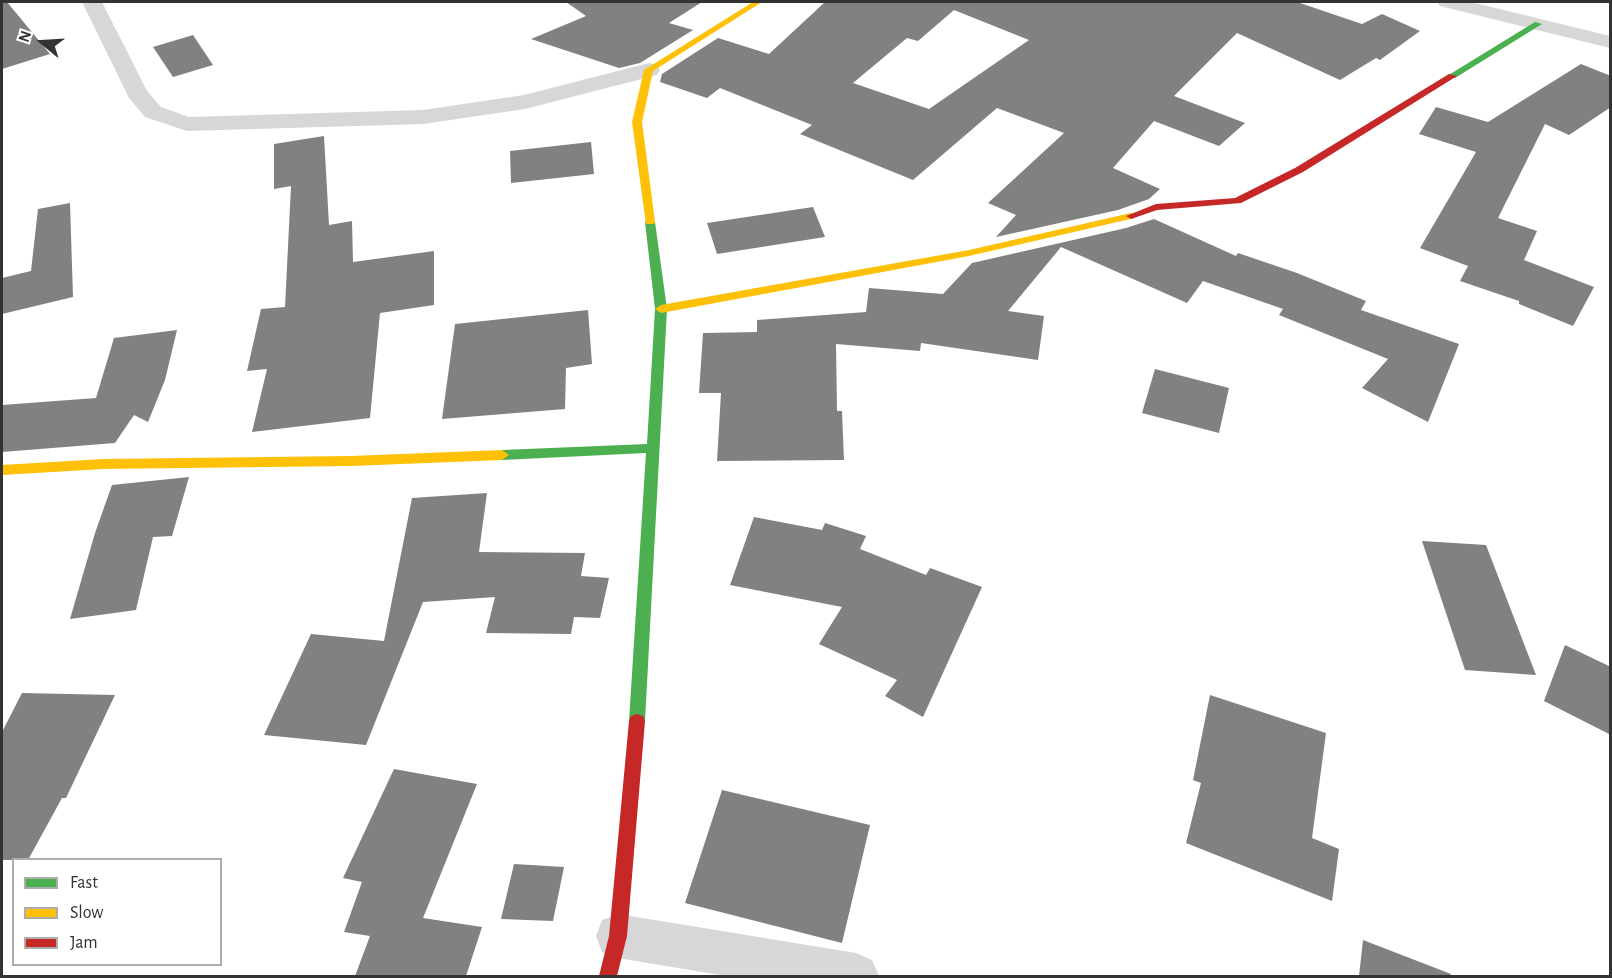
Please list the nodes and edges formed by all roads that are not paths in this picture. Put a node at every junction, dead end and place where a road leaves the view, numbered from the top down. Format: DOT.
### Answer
graph roads {
  1 [pos="92,2"];
  2 [pos="758,2"];
  3 [pos="1447,2"];
  4 [pos="1538,24"];
  5 [pos="1611,42"];
  6 [pos="649,70"];
  7 [pos="662,309"];
  8 [pos="654,448"];
  9 [pos="2,470"];
  10 [pos="613,956"];
  11 [pos="856,976"];
  1 -- 6 [label="street"];
  2 -- 6 [label="street"];
  3 -- 4 [label="street"];
  4 -- 5 [label="street"];
  4 -- 7 [label="street"];
  6 -- 7 [label="street"];
  7 -- 8 [label="street"];
  8 -- 9 [label="street"];
  8 -- 10 [label="street"];
  10 -- 11 [label="street"];
}
